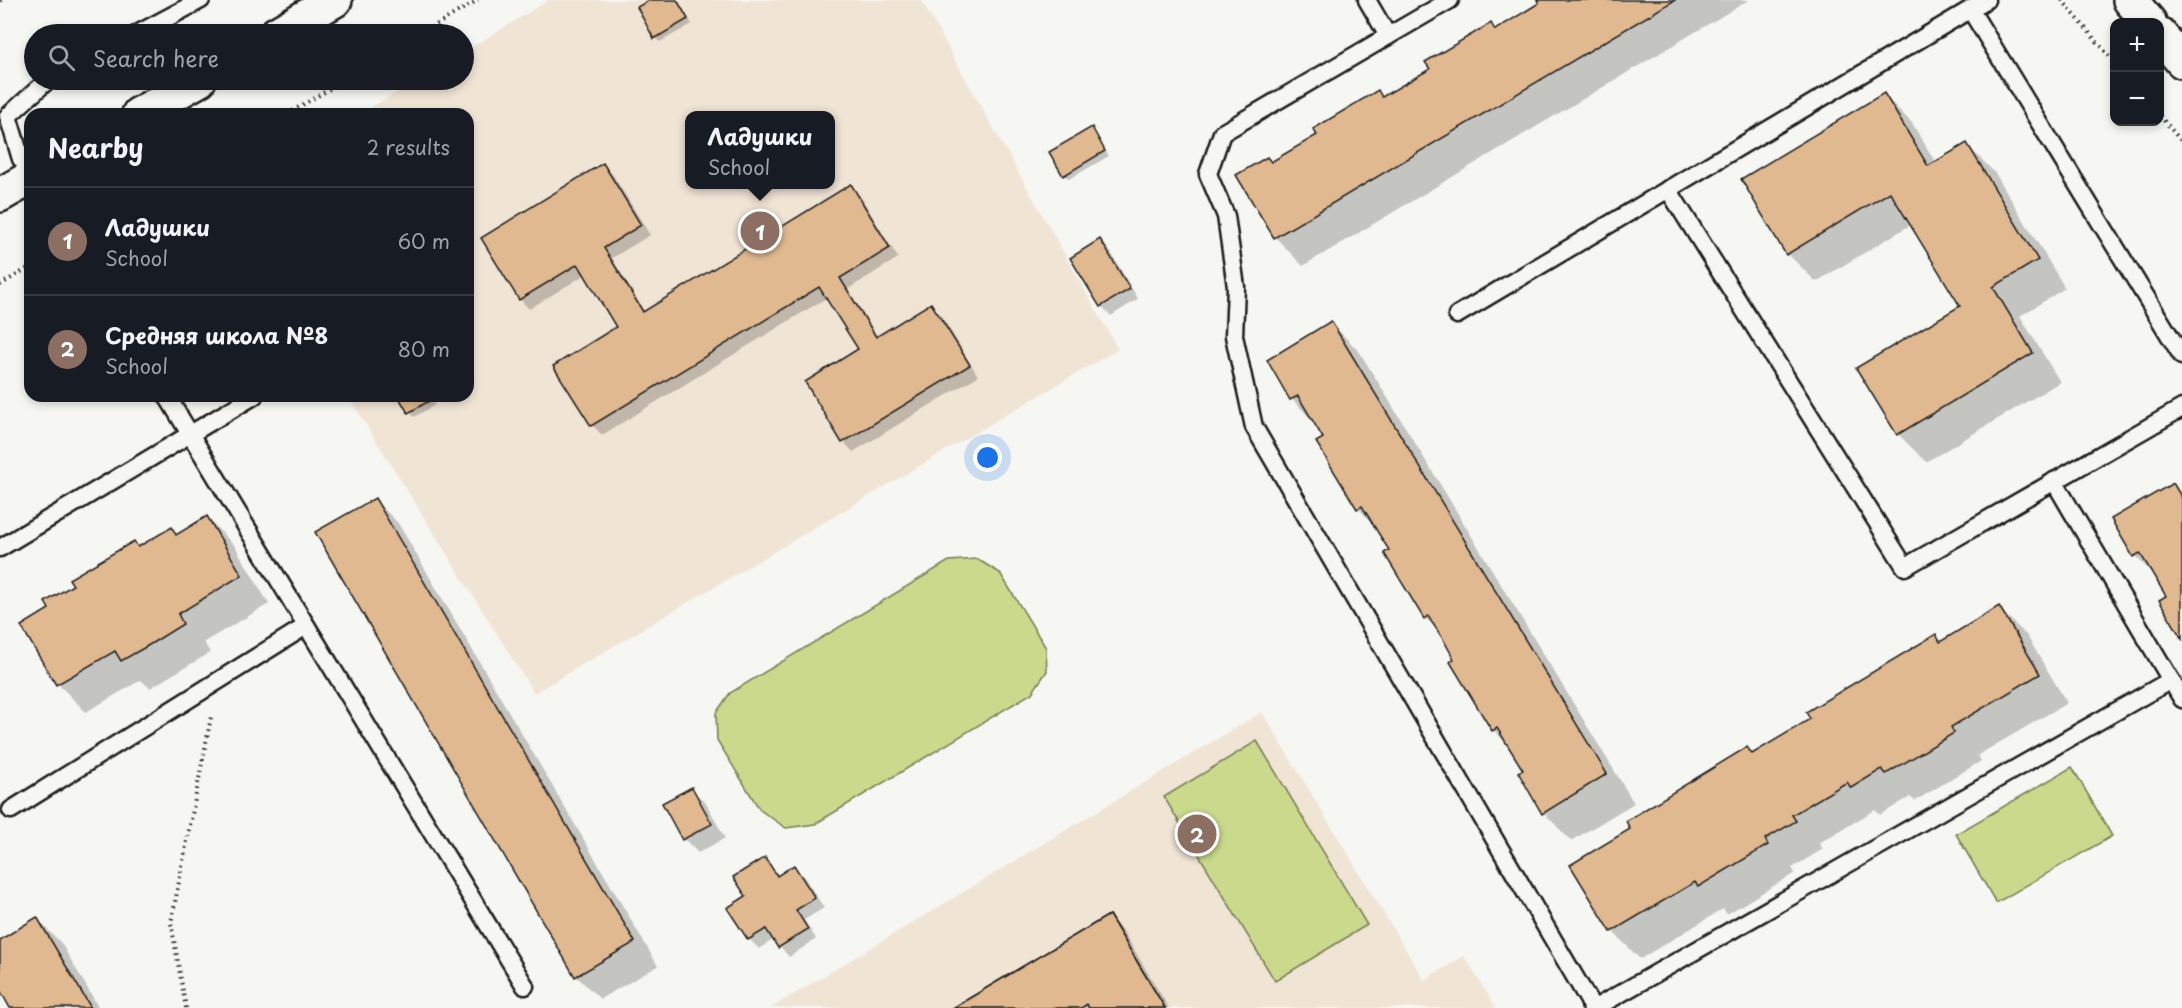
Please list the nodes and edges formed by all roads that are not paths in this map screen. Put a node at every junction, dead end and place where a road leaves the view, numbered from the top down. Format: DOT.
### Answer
graph roads {
  1 [pos="201,0"];
  2 [pos="335,0"];
  3 [pos="1367,0"];
  4 [pos="1450,0"];
  5 [pos="1986,0"];
  6 [pos="2130,0"];
  7 [pos="1970,9"];
  8 [pos="2146,18"];
  9 [pos="156,24"];
  10 [pos="293,24"];
  11 [pos="1388,36"];
  12 [pos="2164,40"];
  13 [pos="2182,61"];
  14 [pos="37,90"];
  15 [pos="182,90"];
  16 [pos="150,108"];
  17 [pos="24,163"];
  18 [pos="24,181"];
  19 [pos="1668,189"];
  20 [pos="0,195"];
  21 [pos="1456,315"];
  22 [pos="2182,356"];
  23 [pos="171,402"];
  24 [pos="244,402"];
  25 [pos="2182,408"];
  26 [pos="190,434"];
  27 [pos="2054,481"];
  28 [pos="0,548"];
  29 [pos="306,627"];
  30 [pos="2171,680"];
  31 [pos="2182,699"];
  32 [pos="11,810"];
  33 [pos="525,986"];
  34 [pos="1591,1008"];
  35 [pos="1596,1008"];
  1 -- 9 [label="lane"];
  2 -- 10 [label="street"];
  3 -- 11 [label="lane"];
  4 -- 11 [label="lane"];
  5 -- 7 [label="lane"];
  6 -- 8 [label="street"];
  7 -- 19 [label="lane"];
  7 -- 22 [label="lane"];
  11 -- 34 [label="lane"];
  12 -- 13 [label="street"];
  14 -- 17 [label="lane"];
  15 -- 16 [label="street"];
  18 -- 20 [label="street"];
  19 -- 21 [label="lane"];
  19 -- 27 [label="lane"];
  23 -- 26 [label="lane"];
  24 -- 26 [label="lane"];
  25 -- 27 [label="lane"];
  26 -- 28 [label="lane"];
  26 -- 29 [label="lane"];
  27 -- 30 [label="lane"];
  29 -- 32 [label="lane"];
  29 -- 33 [label="lane"];
  30 -- 31 [label="lane"];
  30 -- 35 [label="lane"];
}
